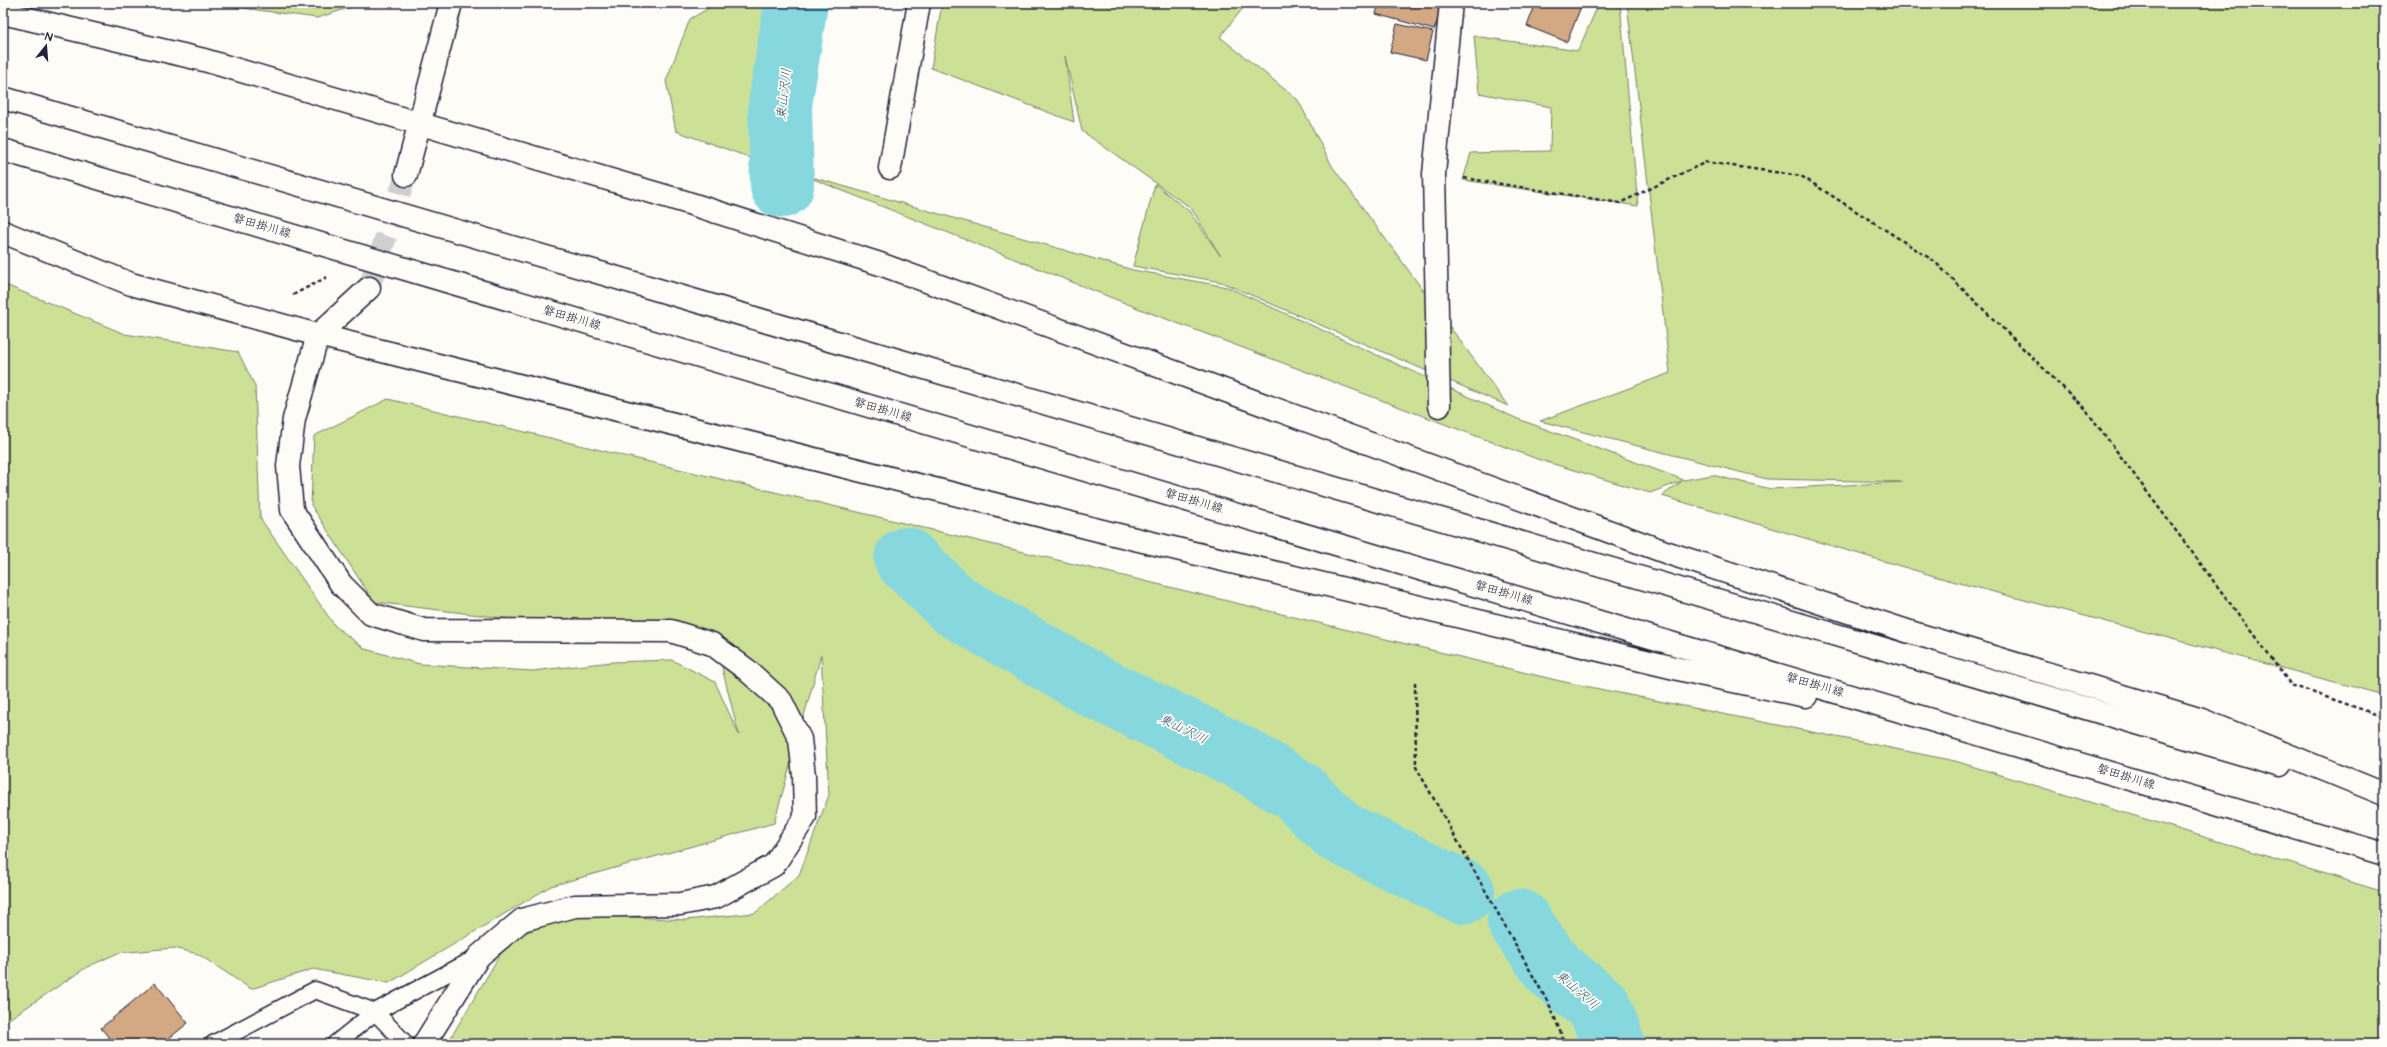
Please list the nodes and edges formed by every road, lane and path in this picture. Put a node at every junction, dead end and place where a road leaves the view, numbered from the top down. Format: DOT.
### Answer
graph roads {
  1 [pos="451,3"];
  2 [pos="919,3"];
  3 [pos="1451,3"];
  4 [pos="3,13"];
  5 [pos="3,98"];
  6 [pos="420,123"];
  7 [pos="3,150"];
  8 [pos="890,168"];
  9 [pos="1434,174"];
  10 [pos="406,175"];
  11 [pos="3,232"];
  12 [pos="331,275"];
  13 [pos="369,288"];
  14 [pos="289,294"];
  15 [pos="318,335"];
  16 [pos="1439,406"];
  17 [pos="1415,682"];
  18 [pos="2384,717"];
  19 [pos="1954,726"];
  20 [pos="2384,795"];
  21 [pos="2384,854"];
  22 [pos="480,956"];
  23 [pos="375,1012"];
  24 [pos="213,1044"];
  25 [pos="335,1044"];
  26 [pos="406,1044"];
  27 [pos="424,1044"];
  28 [pos="1565,1044"];
  1 -- 6 [label="main road"];
  2 -- 8 [label="main road"];
  3 -- 9 [label="main road"];
  4 -- 6 [label="main road"];
  5 -- 20 [label="main road"];
  6 -- 10 [label="main road"];
  6 -- 20 [label="main road"];
  7 -- 19 [label="main road, 磐田掛川線"];
  9 -- 16 [label="main road"];
  9 -- 18 [label="path"];
  11 -- 15 [label="main road"];
  12 -- 14 [label="path"];
  13 -- 15 [label="main road"];
  15 -- 19 [label="main road"];
  15 -- 22 [label="main road"];
  17 -- 28 [label="path"];
  19 -- 21 [label="main road, 磐田掛川線"];
  22 -- 23 [label="lane"];
  22 -- 27 [label="main road"];
  23 -- 24 [label="lane"];
  23 -- 25 [label="lane"];
  23 -- 26 [label="lane"];
}
